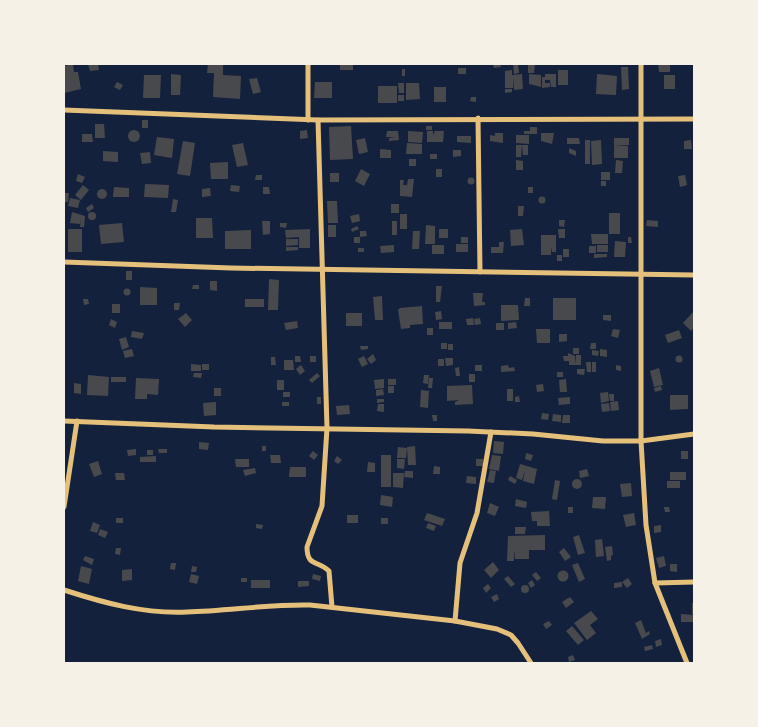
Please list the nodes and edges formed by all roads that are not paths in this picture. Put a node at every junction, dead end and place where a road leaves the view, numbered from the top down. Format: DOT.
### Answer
graph roads {
  1 [pos="308,64"];
  2 [pos="641,64"];
  3 [pos="64,110"];
  4 [pos="478,118"];
  5 [pos="640,119"];
  6 [pos="694,119"];
  7 [pos="308,120"];
  8 [pos="318,120"];
  9 [pos="64,262"];
  10 [pos="321,269"];
  11 [pos="480,272"];
  12 [pos="640,275"];
  13 [pos="694,275"];
  14 [pos="64,421"];
  15 [pos="77,421"];
  16 [pos="327,428"];
  17 [pos="490,432"];
  18 [pos="694,434"];
  19 [pos="641,441"];
  20 [pos="64,507"];
  21 [pos="694,582"];
  22 [pos="655,583"];
  23 [pos="64,590"];
  24 [pos="332,607"];
  25 [pos="455,621"];
  26 [pos="531,663"];
  27 [pos="687,663"];
  1 -- 7 [label="street"];
  2 -- 5 [label="street"];
  3 -- 7 [label="street"];
  4 -- 5 [label="street"];
  4 -- 8 [label="street"];
  4 -- 11 [label="street"];
  5 -- 6 [label="street"];
  5 -- 12 [label="street"];
  7 -- 8 [label="street"];
  8 -- 10 [label="street"];
  9 -- 10 [label="street"];
  10 -- 11 [label="street"];
  10 -- 16 [label="street"];
  11 -- 12 [label="street"];
  12 -- 13 [label="street"];
  12 -- 19 [label="street"];
  14 -- 15 [label="street"];
  15 -- 16 [label="street"];
  15 -- 20 [label="street"];
  16 -- 17 [label="street"];
  16 -- 24 [label="street"];
  17 -- 19 [label="street"];
  17 -- 25 [label="street"];
  18 -- 19 [label="street"];
  19 -- 22 [label="street"];
  21 -- 22 [label="street"];
  22 -- 27 [label="street"];
  23 -- 24 [label="street"];
  24 -- 25 [label="street"];
  25 -- 26 [label="street"];
}
